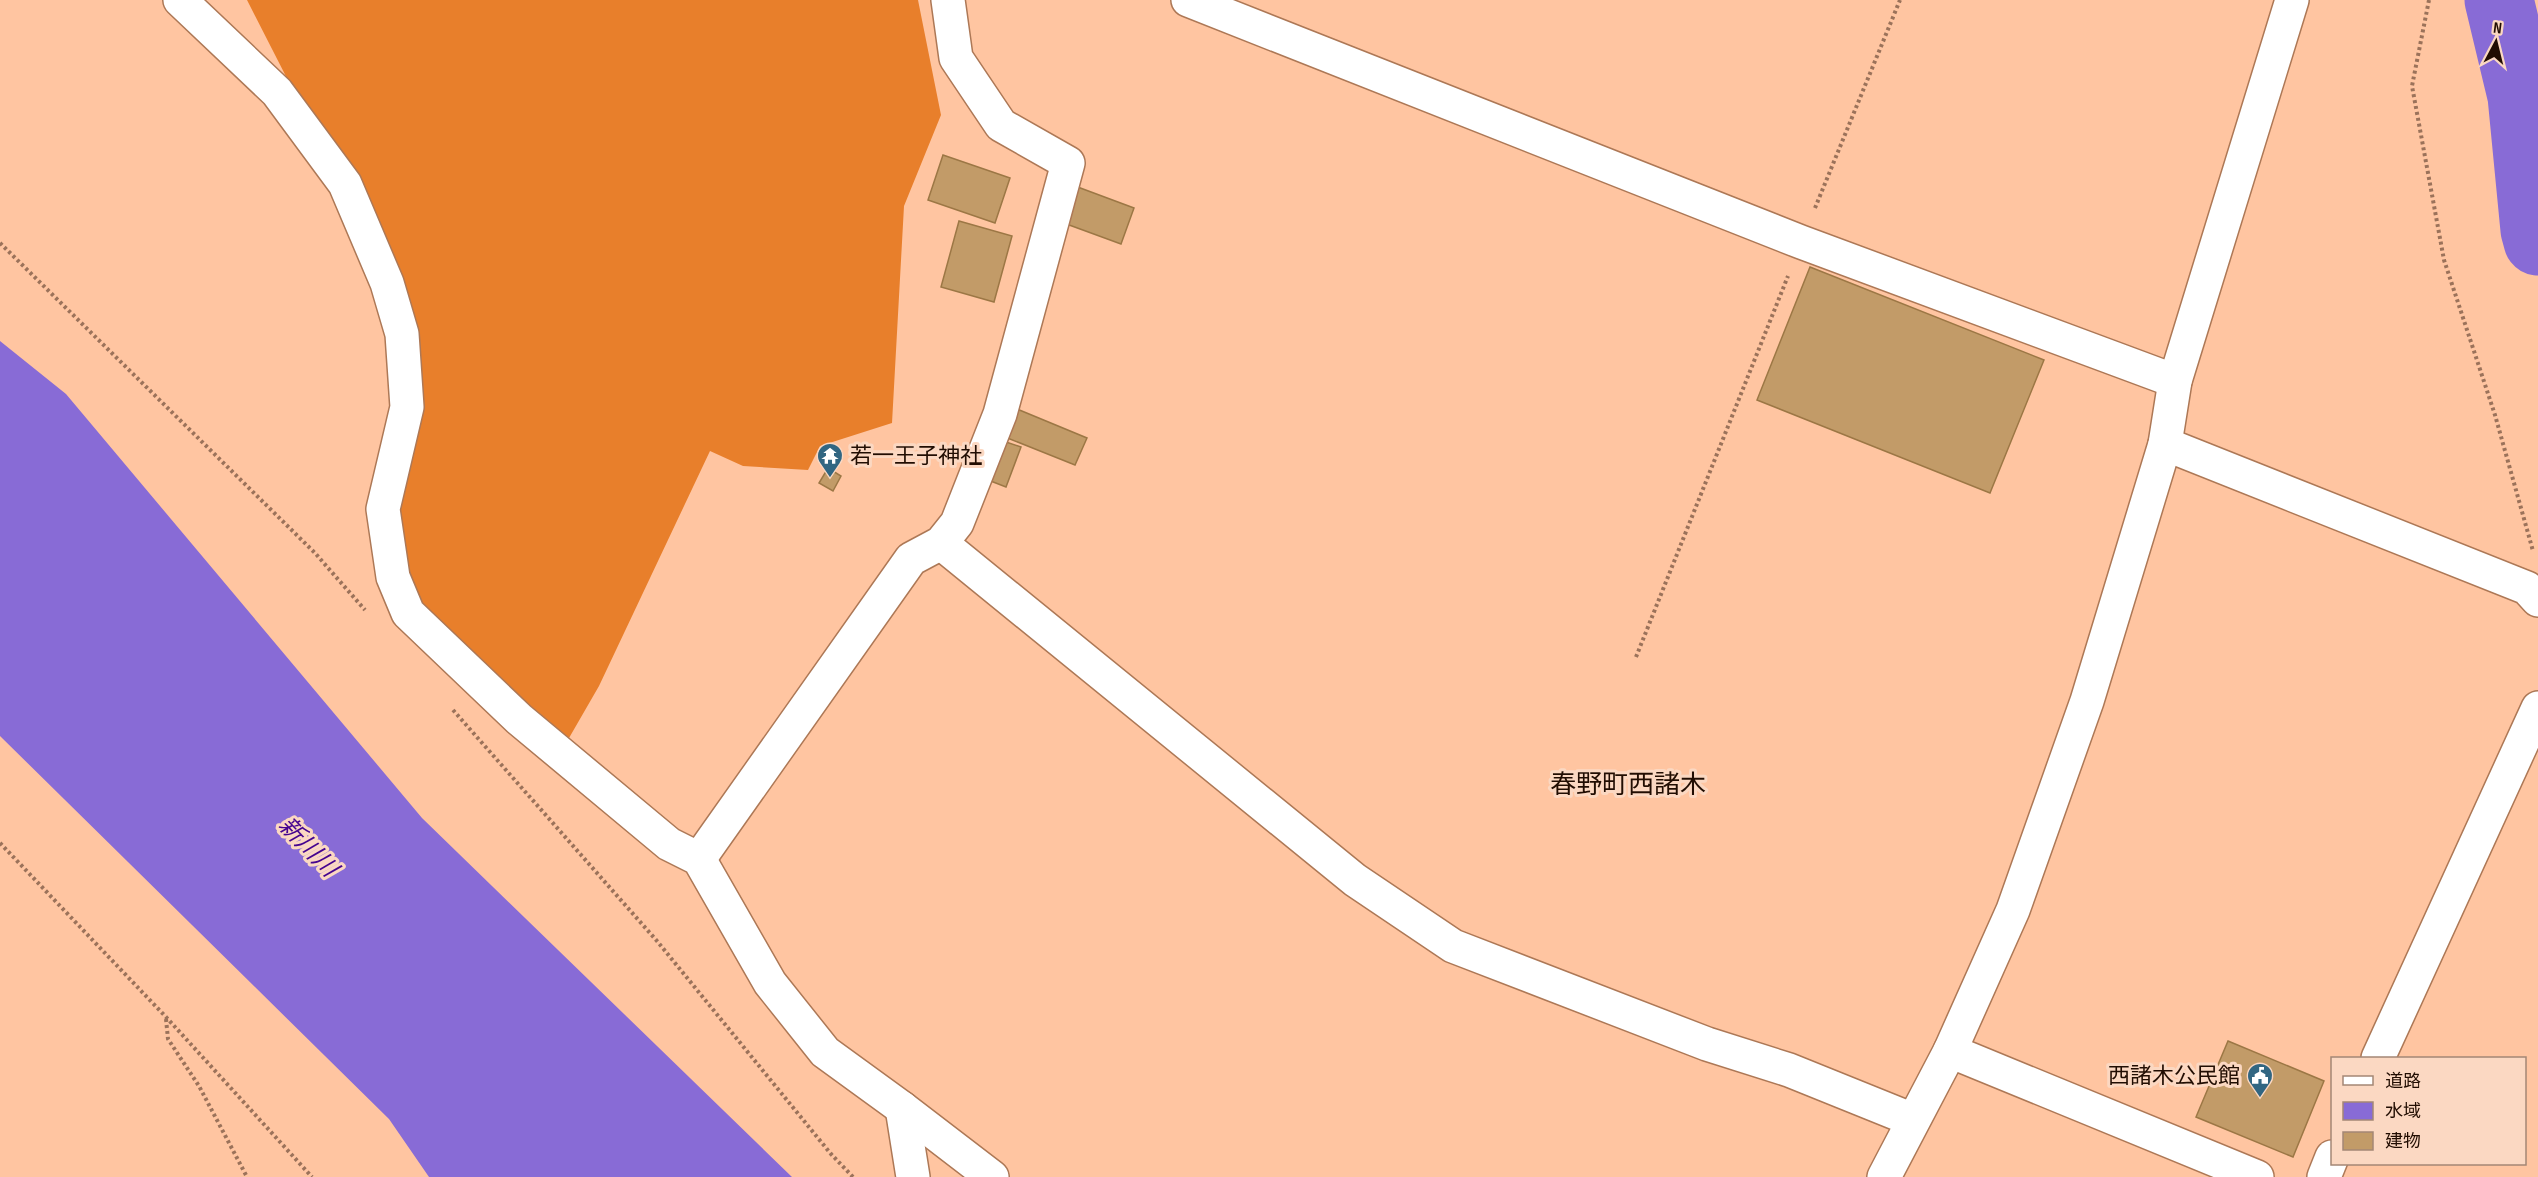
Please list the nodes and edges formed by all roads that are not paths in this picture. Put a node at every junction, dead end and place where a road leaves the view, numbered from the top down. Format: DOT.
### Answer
graph roads {
  1 [pos="180,0"];
  2 [pos="948,0"];
  3 [pos="1188,0"];
  4 [pos="2292,0"];
  5 [pos="2175,381"];
  6 [pos="2165,444"];
  7 [pos="941,543"];
  8 [pos="2538,600"];
  9 [pos="2538,708"];
  10 [pos="699,859"];
  11 [pos="1950,1051"];
  12 [pos="2379,1057"];
  13 [pos="902,1108"];
  14 [pos="1913,1120"];
  15 [pos="2331,1160"];
  16 [pos="913,1177"];
  17 [pos="992,1177"];
  18 [pos="1884,1177"];
  19 [pos="2257,1177"];
  20 [pos="2324,1177"];
  1 -- 10 [label="street"];
  2 -- 7 [label="street"];
  3 -- 5 [label="street"];
  4 -- 5 [label="street"];
  5 -- 6 [label="street"];
  6 -- 8 [label="street"];
  6 -- 11 [label="street"];
  7 -- 10 [label="street"];
  7 -- 14 [label="street"];
  9 -- 12 [label="street"];
  10 -- 13 [label="street"];
  11 -- 14 [label="street"];
  11 -- 19 [label="street"];
  13 -- 16 [label="street"];
  13 -- 17 [label="street"];
  14 -- 18 [label="street"];
  15 -- 20 [label="street"];
}
